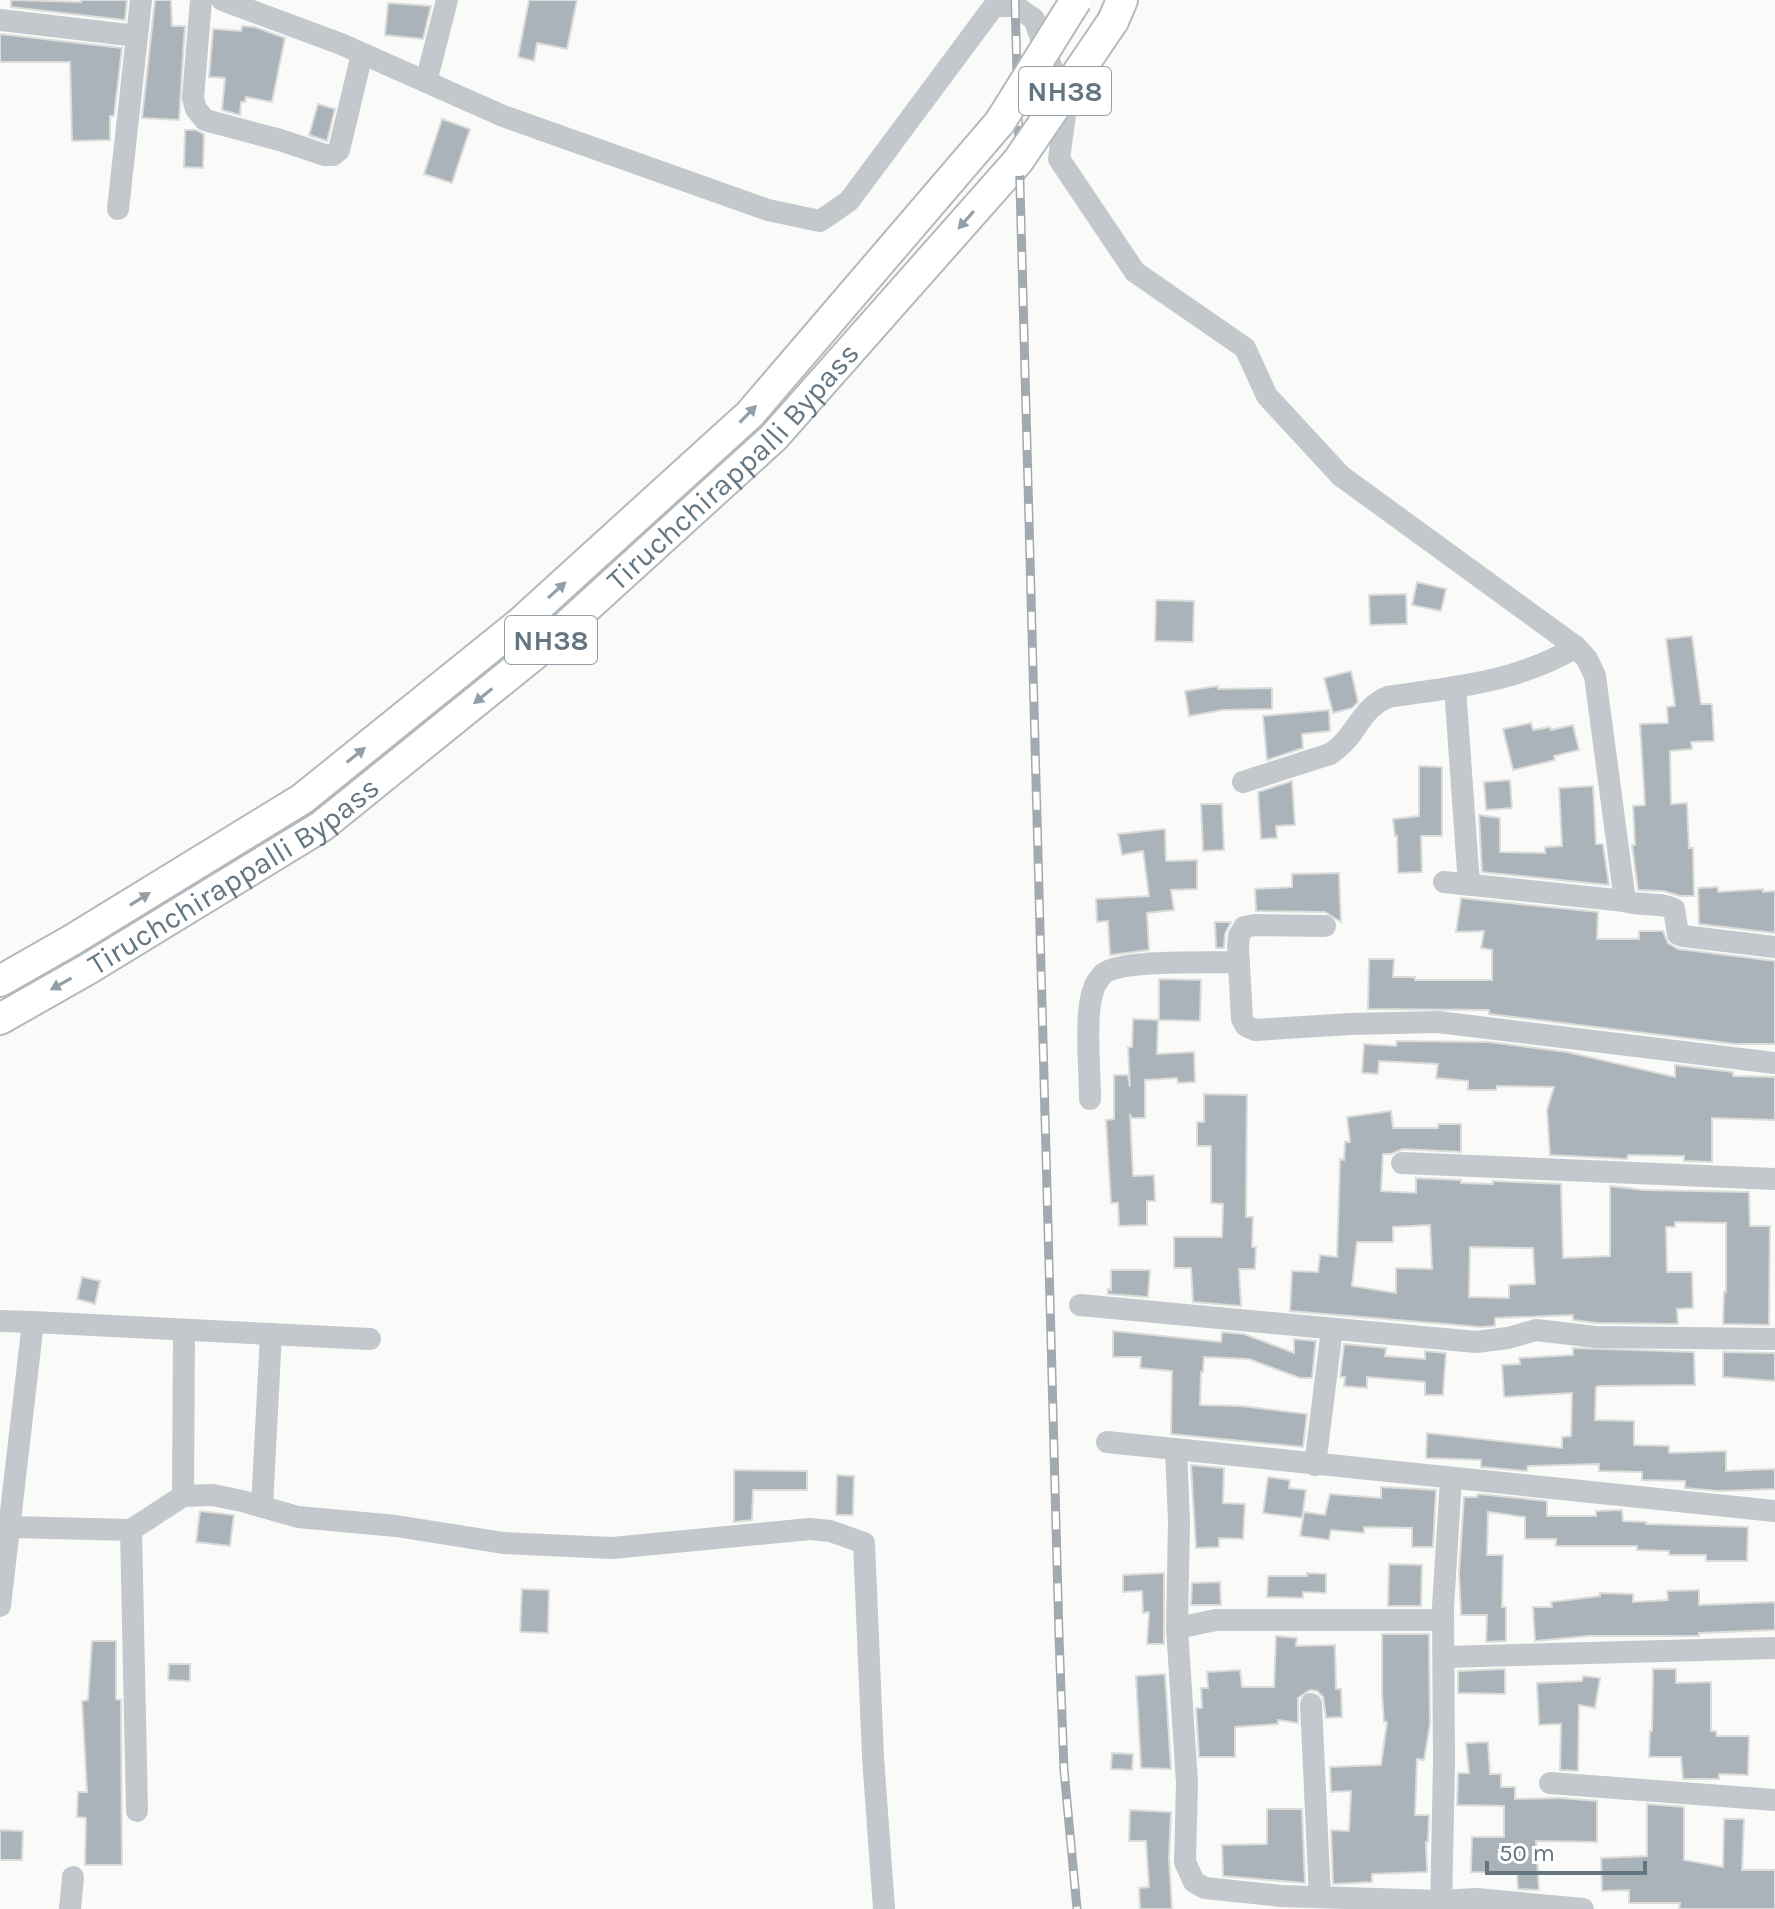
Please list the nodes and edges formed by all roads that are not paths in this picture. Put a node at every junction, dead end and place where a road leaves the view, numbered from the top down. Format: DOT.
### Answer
graph roads {
  1 [pos="141,0"];
  2 [pos="201,0"];
  3 [pos="222,0"];
  4 [pos="447,0"];
  5 [pos="1076,0"];
  6 [pos="278,10"];
  7 [pos="1117,10"];
  8 [pos="0,20"];
  9 [pos="137,36"];
  10 [pos="362,54"];
  11 [pos="426,82"];
  12 [pos="118,209"];
  13 [pos="1576,647"];
  14 [pos="1455,687"];
  15 [pos="1243,782"];
  16 [pos="1444,882"];
  17 [pos="1469,885"];
  18 [pos="1625,901"];
  19 [pos="1325,926"];
  20 [pos="1775,947"];
  21 [pos="1239,962"];
  22 [pos="0,981"];
  23 [pos="0,1019"];
  24 [pos="1775,1063"];
  25 [pos="1090,1099"];
  26 [pos="1402,1163"];
  27 [pos="1775,1179"];
  28 [pos="1080,1305"];
  29 [pos="0,1321"];
  30 [pos="33,1322"];
  31 [pos="1332,1329"];
  32 [pos="184,1330"];
  33 [pos="271,1334"];
  34 [pos="370,1339"];
  35 [pos="1775,1339"];
  36 [pos="1107,1442"];
  37 [pos="1176,1450"];
  38 [pos="1315,1465"];
  39 [pos="1451,1479"];
  40 [pos="183,1496"];
  41 [pos="262,1507"];
  42 [pos="1775,1511"];
  43 [pos="10,1527"];
  44 [pos="131,1530"];
  45 [pos="0,1606"];
  46 [pos="1443,1620"];
  47 [pos="1177,1628"];
  48 [pos="1775,1648"];
  49 [pos="1444,1657"];
  50 [pos="1311,1704"];
  51 [pos="1550,1783"];
  52 [pos="1775,1800"];
  53 [pos="137,1811"];
  54 [pos="73,1877"];
  55 [pos="1320,1897"];
  56 [pos="1281,1902"];
  57 [pos="1441,1905"];
  58 [pos="70,1909"];
  59 [pos="884,1909"];
  60 [pos="1583,1909"];
  1 -- 9 [label="street"];
  2 -- 10 [label="street"];
  3 -- 6 [label="street"];
  4 -- 11 [label="street"];
  22 -- 5 [label="highway, Tiruchchirappalli Bypass / NH38, one-way, bridge"];
  6 -- 10 [label="street"];
  7 -- 23 [label="highway, Tiruchchirappalli Bypass / NH38, one-way, bridge"];
  8 -- 9 [label="street"];
  9 -- 12 [label="street"];
  10 -- 11 [label="street"];
  11 -- 13 [label="street"];
  13 -- 14 [label="street"];
  13 -- 18 [label="street"];
  14 -- 15 [label="street"];
  14 -- 17 [label="street"];
  16 -- 17 [label="street"];
  17 -- 18 [label="street"];
  18 -- 20 [label="street"];
  19 -- 21 [label="street"];
  21 -- 24 [label="street"];
  21 -- 25 [label="street"];
  26 -- 27 [label="street"];
  28 -- 31 [label="street"];
  29 -- 30 [label="street"];
  30 -- 32 [label="street"];
  30 -- 43 [label="street"];
  31 -- 35 [label="street"];
  31 -- 38 [label="street"];
  32 -- 33 [label="street"];
  32 -- 40 [label="street"];
  33 -- 34 [label="street"];
  33 -- 41 [label="street"];
  36 -- 37 [label="street"];
  37 -- 38 [label="street"];
  37 -- 47 [label="street"];
  38 -- 39 [label="street"];
  39 -- 42 [label="street"];
  39 -- 46 [label="street"];
  40 -- 41 [label="street"];
  40 -- 44 [label="street"];
  41 -- 59 [label="street"];
  43 -- 44 [label="street"];
  43 -- 45 [label="street"];
  44 -- 53 [label="street"];
  46 -- 47 [label="street"];
  46 -- 49 [label="street"];
  47 -- 56 [label="street"];
  48 -- 49 [label="street"];
  49 -- 57 [label="street"];
  50 -- 55 [label="street"];
  51 -- 52 [label="street"];
  54 -- 58 [label="street"];
  55 -- 56 [label="street"];
  55 -- 57 [label="street"];
  57 -- 60 [label="street"];
}
